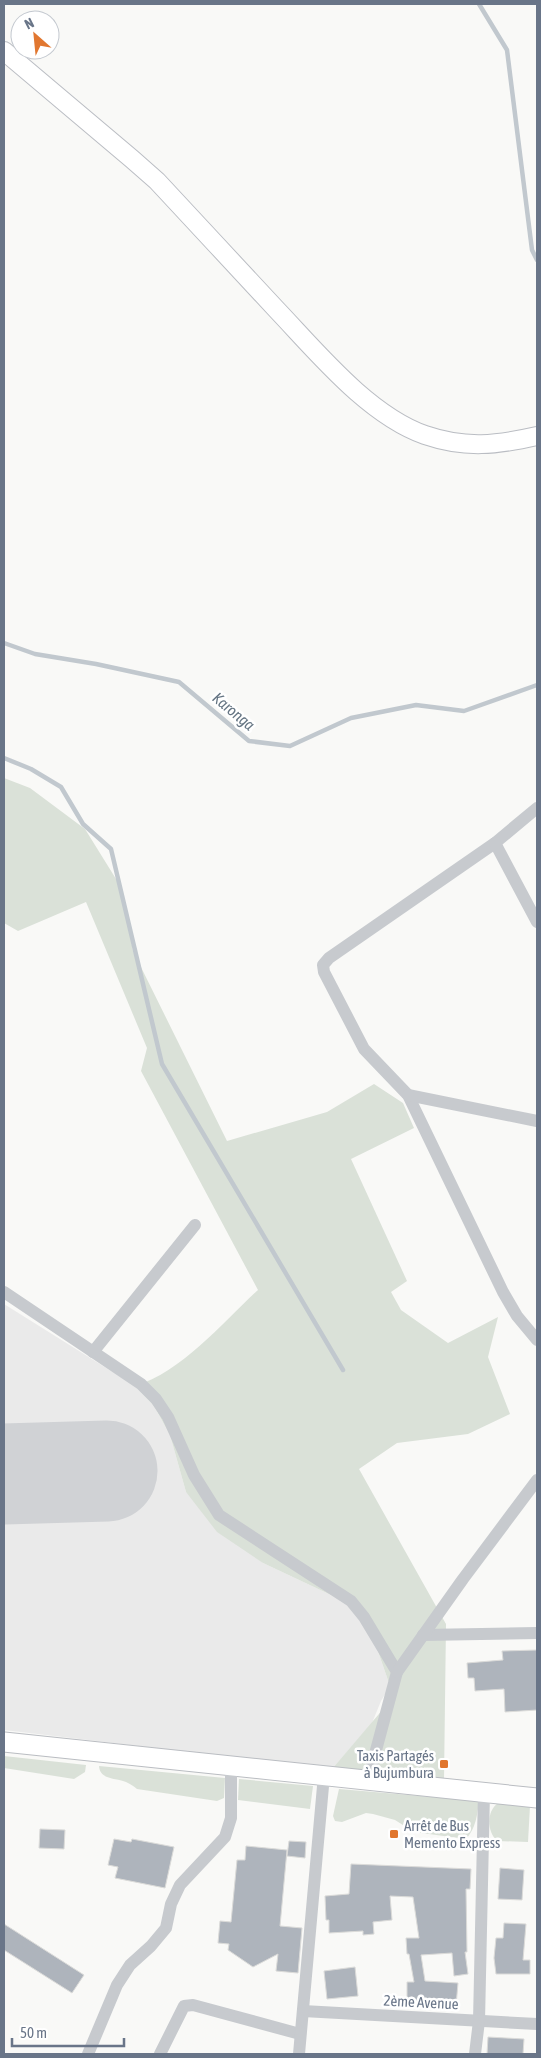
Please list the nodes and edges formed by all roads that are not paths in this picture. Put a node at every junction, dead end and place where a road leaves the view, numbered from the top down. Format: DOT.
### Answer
graph roads {
  1 [pos="4,51"];
  2 [pos="537,436"];
  3 [pos="537,808"];
  4 [pos="495,843"];
  5 [pos="537,922"];
  6 [pos="408,1096"];
  7 [pos="537,1121"];
  8 [pos="195,1225"];
  9 [pos="4,1292"];
  10 [pos="537,1340"];
  11 [pos="93,1352"];
  12 [pos="537,1480"];
  13 [pos="533,1493"];
  14 [pos="537,1632"];
  15 [pos="423,1635"];
  16 [pos="397,1672"];
  17 [pos="4,1742"];
  18 [pos="231,1766"];
  19 [pos="324,1775"];
  20 [pos="368,1780"];
  21 [pos="484,1792"];
  22 [pos="537,1798"];
  23 [pos="303,2011"];
  24 [pos="479,2021"];
  25 [pos="537,2024"];
  26 [pos="300,2034"];
  27 [pos="88,2054"];
  28 [pos="160,2054"];
  29 [pos="299,2054"];
  30 [pos="475,2054"];
  1 -- 2 [label="street"];
  3 -- 4 [label="street"];
  4 -- 5 [label="street"];
  4 -- 6 [label="street"];
  6 -- 7 [label="street"];
  6 -- 10 [label="street"];
  8 -- 11 [label="street"];
  9 -- 11 [label="street"];
  11 -- 16 [label="street"];
  12 -- 13 [label="street"];
  13 -- 15 [label="street"];
  14 -- 15 [label="street"];
  15 -- 16 [label="street"];
  16 -- 20 [label="street"];
  17 -- 18 [label="main road"];
  18 -- 19 [label="main road"];
  18 -- 27 [label="street"];
  19 -- 20 [label="main road"];
  19 -- 23 [label="street"];
  20 -- 21 [label="main road"];
  21 -- 22 [label="main road"];
  21 -- 24 [label="street"];
  23 -- 24 [label="street, 2ème Avenue"];
  23 -- 26 [label="street"];
  24 -- 25 [label="street, 2ème Avenue"];
  24 -- 30 [label="street"];
  26 -- 28 [label="street"];
  26 -- 29 [label="street"];
}
